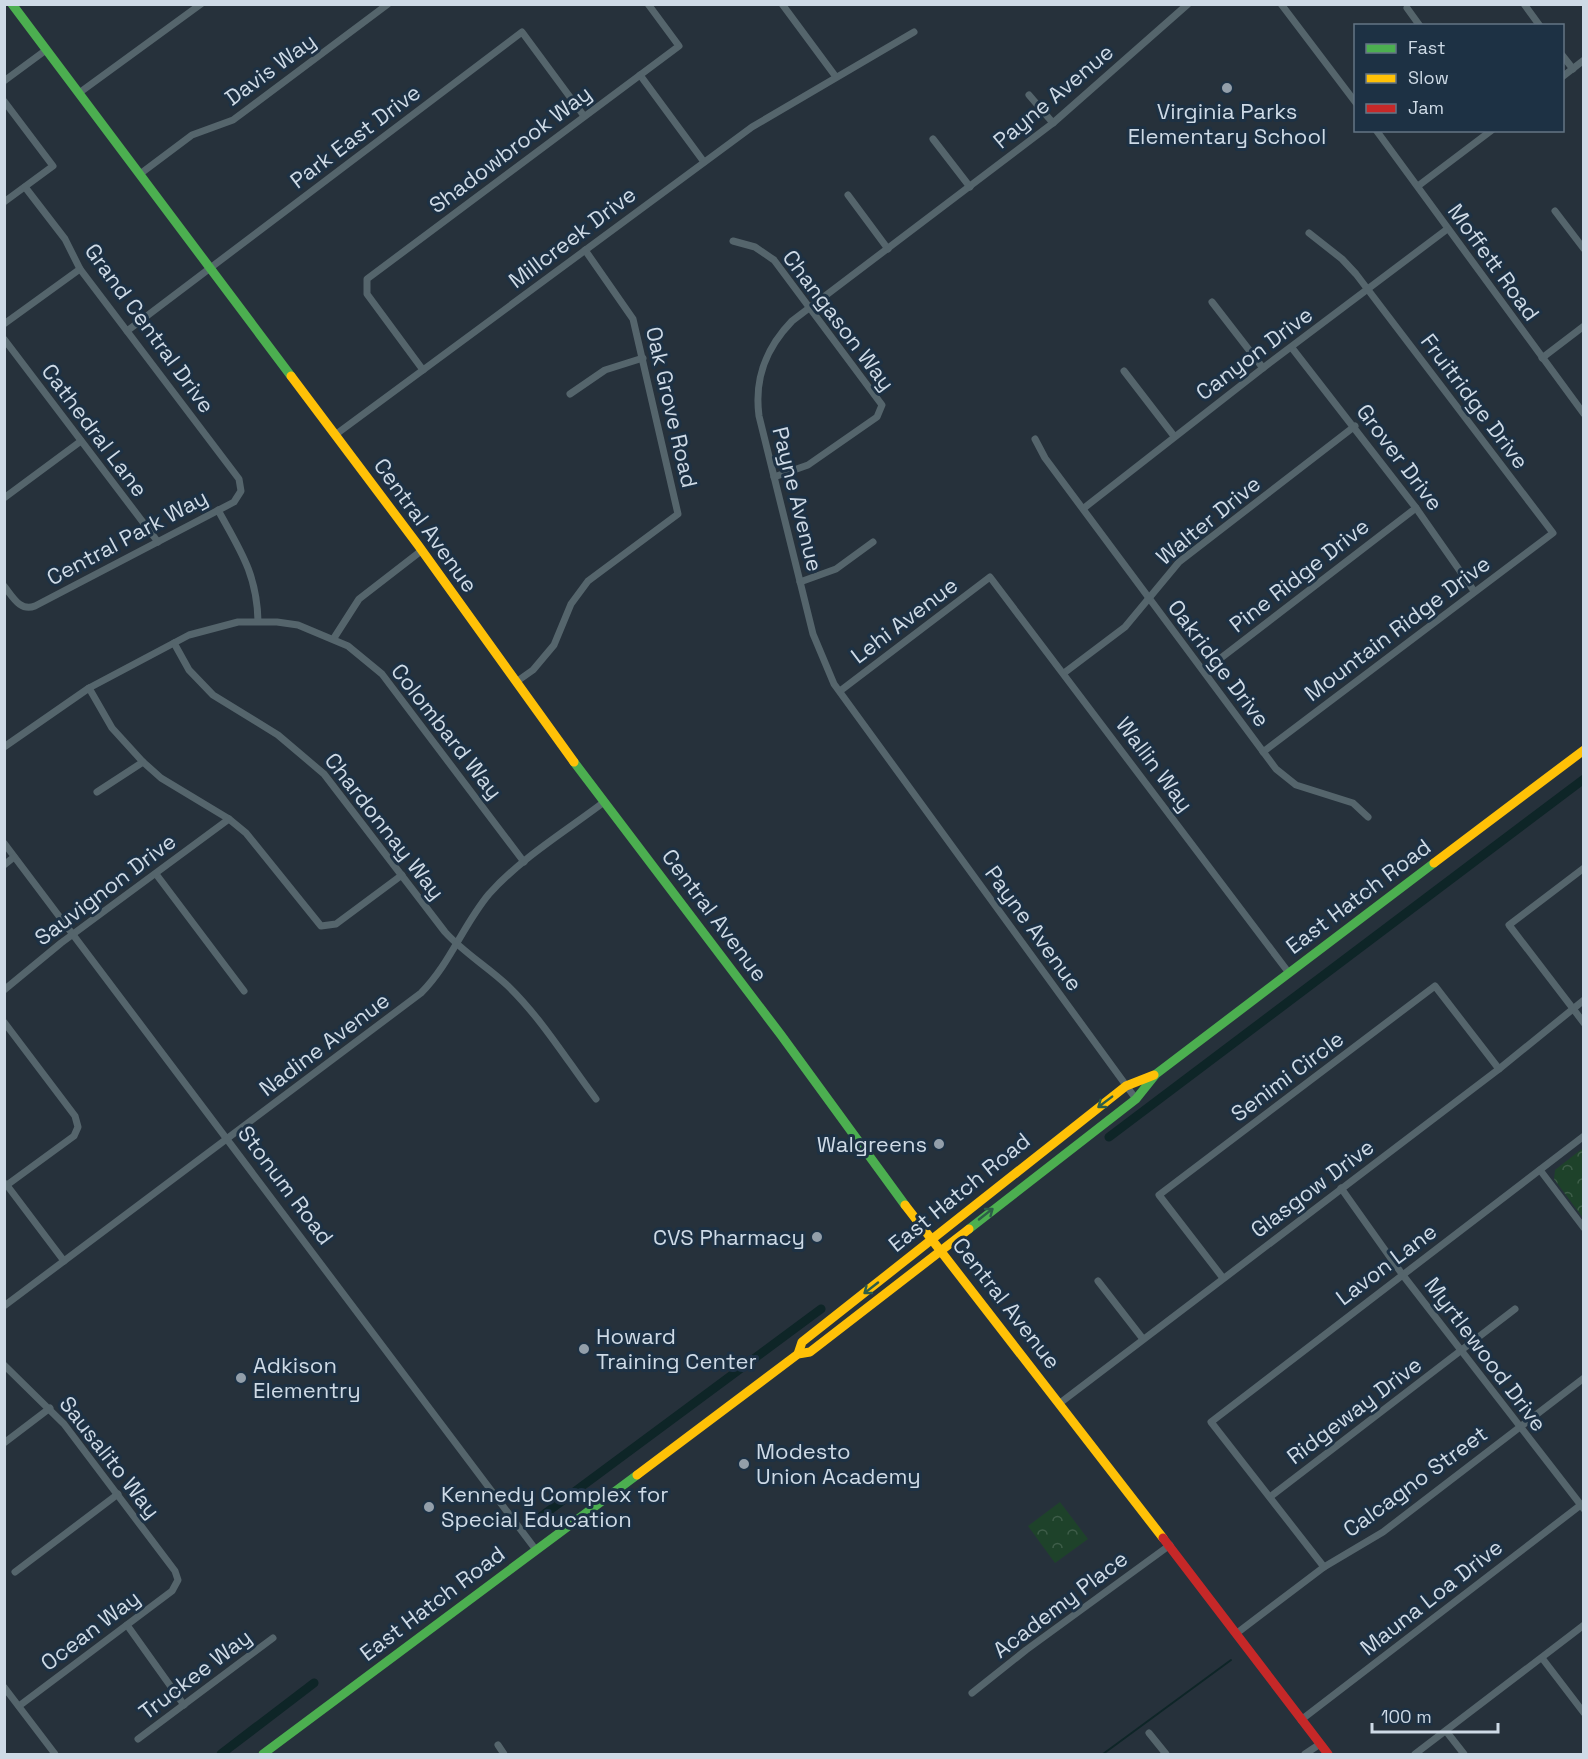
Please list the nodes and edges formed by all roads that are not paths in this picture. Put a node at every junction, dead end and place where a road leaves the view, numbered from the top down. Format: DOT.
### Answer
graph roads {
  1 [pos="12,4"];
  2 [pos="201,4"];
  3 [pos="388,4"];
  4 [pos="648,4"];
  5 [pos="782,4"];
  6 [pos="1188,4"];
  7 [pos="1281,4"];
  8 [pos="1524,4"];
  9 [pos="1407,8"];
  10 [pos="1419,24"];
  11 [pos="1539,24"];
  12 [pos="914,32"];
  13 [pos="46,50"];
  14 [pos="1564,56"];
  15 [pos="1584,60"];
  16 [pos="1573,69"];
  17 [pos="640,75"];
  18 [pos="1564,76"];
  19 [pos="836,77"];
  20 [pos="4,81"];
  21 [pos="79,93"];
  22 [pos="1029,95"];
  23 [pos="4,101"];
  24 [pos="1354,101"];
  25 [pos="584,116"];
  26 [pos="1053,123"];
  27 [pos="1378,132"];
  28 [pos="1489,132"];
  29 [pos="933,140"];
  30 [pos="704,162"];
  31 [pos="140,174"];
  32 [pos="1418,186"];
  33 [pos="26,187"];
  34 [pos="970,187"];
  35 [pos="848,195"];
  36 [pos="4,202"];
  37 [pos="1555,211"];
  38 [pos="1446,230"];
  39 [pos="1309,232"];
  40 [pos="733,241"];
  41 [pos="888,249"];
  42 [pos="1584,249"];
  43 [pos="585,250"];
  44 [pos="211,268"];
  45 [pos="80,269"];
  46 [pos="1368,290"];
  47 [pos="1212,302"];
  48 [pos="808,309"];
  49 [pos="4,324"];
  50 [pos="1584,326"];
  51 [pos="126,331"];
  52 [pos="4,339"];
  53 [pos="1292,348"];
  54 [pos="643,358"];
  55 [pos="1542,358"];
  56 [pos="1263,368"];
  57 [pos="423,370"];
  58 [pos="1124,371"];
  59 [pos="570,394"];
  60 [pos="1584,414"];
  61 [pos="1355,426"];
  62 [pos="335,435"];
  63 [pos="1174,436"];
  64 [pos="1035,440"];
  65 [pos="81,441"];
  66 [pos="774,477"];
  67 [pos="241,491"];
  68 [pos="4,498"];
  69 [pos="1416,507"];
  70 [pos="1084,508"];
  71 [pos="218,510"];
  72 [pos="1553,533"];
  73 [pos="158,542"];
  74 [pos="873,542"];
  75 [pos="421,551"];
  76 [pos="990,577"];
  77 [pos="800,582"];
  78 [pos="4,586"];
  79 [pos="1474,591"];
  80 [pos="1148,599"];
  81 [pos="258,621"];
  82 [pos="334,638"];
  83 [pos="174,643"];
  84 [pos="1204,671"];
  85 [pos="1064,673"];
  86 [pos="516,682"];
  87 [pos="89,688"];
  88 [pos="840,691"];
  89 [pos="4,747"];
  90 [pos="1584,750"];
  91 [pos="1263,752"];
  92 [pos="143,762"];
  93 [pos="97,792"];
  94 [pos="604,802"];
  95 [pos="1368,817"];
  96 [pos="230,819"];
  97 [pos="4,843"];
  98 [pos="14,856"];
  99 [pos="524,862"];
  100 [pos="4,865"];
  101 [pos="1584,868"];
  102 [pos="156,874"];
  103 [pos="402,874"];
  104 [pos="74,935"];
  105 [pos="456,944"];
  106 [pos="1289,973"];
  107 [pos="4,990"];
  108 [pos="244,991"];
  109 [pos="1584,1000"];
  110 [pos="1572,1009"];
  111 [pos="4,1022"];
  112 [pos="1584,1023"];
  113 [pos="1499,1069"];
  114 [pos="1156,1074"];
  115 [pos="1126,1086"];
  116 [pos="596,1099"];
  117 [pos="1136,1099"];
  118 [pos="1584,1136"];
  119 [pos="229,1139"];
  120 [pos="1540,1170"];
  121 [pos="6,1184"];
  122 [pos="1341,1188"];
  123 [pos="1584,1228"];
  124 [pos="932,1240"];
  125 [pos="940,1250"];
  126 [pos="64,1261"];
  127 [pos="1402,1274"];
  128 [pos="1223,1278"];
  129 [pos="1098,1281"];
  130 [pos="4,1306"];
  131 [pos="1515,1309"];
  132 [pos="1143,1339"];
  133 [pos="1460,1351"];
  134 [pos="798,1354"];
  135 [pos="4,1365"];
  136 [pos="1584,1378"];
  137 [pos="1060,1403"];
  138 [pos="50,1408"];
  139 [pos="1519,1427"];
  140 [pos="4,1443"];
  141 [pos="118,1494"];
  142 [pos="1270,1497"];
  143 [pos="1582,1506"];
  144 [pos="1170,1545"];
  145 [pos="536,1550"];
  146 [pos="1324,1567"];
  147 [pos="15,1572"];
  148 [pos="177,1580"];
  149 [pos="127,1625"];
  150 [pos="1584,1625"];
  151 [pos="1237,1633"];
  152 [pos="273,1638"];
  153 [pos="1542,1658"];
  154 [pos="4,1687"];
  155 [pos="972,1693"];
  156 [pos="184,1705"];
  157 [pos="19,1706"];
  158 [pos="1584,1713"];
  159 [pos="1301,1720"];
  160 [pos="1446,1731"];
  161 [pos="1149,1733"];
  162 [pos="138,1739"];
  163 [pos="1320,1744"];
  164 [pos="498,1745"];
  165 [pos="263,1754"];
  166 [pos="55,1755"];
  167 [pos="504,1755"];
  168 [pos="1166,1755"];
  169 [pos="1305,1755"];
  170 [pos="1328,1755"];
  171 [pos="1415,1755"];
  172 [pos="1464,1755"];
  1 -- 13 [label="street, Central Avenue"];
  2 -- 21 [label="street"];
  3 -- 31 [label="street, Davis Way"];
  4 -- 17 [label="street, Shadowbrook Way"];
  5 -- 19 [label="street"];
  6 -- 26 [label="street, Payne Avenue"];
  7 -- 24 [label="street"];
  8 -- 11 [label="street"];
  9 -- 10 [label="street"];
  12 -- 19 [label="street, Millcreek Drive"];
  13 -- 20 [label="street"];
  13 -- 21 [label="street, Central Avenue"];
  14 -- 16 [label="street"];
  15 -- 16 [label="street"];
  16 -- 18 [label="street"];
  17 -- 25 [label="street, Shadowbrook Way"];
  17 -- 30 [label="street"];
  19 -- 30 [label="street, Millcreek Drive"];
  21 -- 31 [label="street, Central Avenue"];
  22 -- 26 [label="street"];
  23 -- 33 [label="street"];
  25 -- 44 [label="street, Park East Drive"];
  25 -- 57 [label="street, Shadowbrook Way"];
  26 -- 34 [label="street, Payne Avenue"];
  27 -- 32 [label="street, Moffett Road"];
  28 -- 32 [label="street"];
  29 -- 34 [label="street"];
  30 -- 43 [label="street, Millcreek Drive"];
  31 -- 44 [label="street, Central Avenue"];
  32 -- 38 [label="street, Moffett Road"];
  33 -- 36 [label="street"];
  33 -- 45 [label="street, Grand Central Drive"];
  34 -- 41 [label="street, Payne Avenue"];
  35 -- 41 [label="street"];
  37 -- 42 [label="street"];
  38 -- 46 [label="street, Canyon Drive"];
  38 -- 55 [label="street, Moffett Road"];
  39 -- 46 [label="street, Fruitridge Drive"];
  40 -- 48 [label="street, Changason Way"];
  41 -- 48 [label="street, Payne Avenue"];
  43 -- 54 [label="street, Oak Grove Road"];
  43 -- 57 [label="street, Millcreek Drive"];
  44 -- 51 [label="street, Park East Drive"];
  44 -- 62 [label="street, Central Avenue"];
  45 -- 49 [label="street"];
  45 -- 51 [label="street, Grand Central Drive"];
  46 -- 53 [label="street, Canyon Drive"];
  46 -- 72 [label="street, Fruitridge Drive"];
  47 -- 56 [label="street"];
  48 -- 66 [label="street, Payne Avenue"];
  48 -- 66 [label="street, Changason Way"];
  50 -- 55 [label="street"];
  51 -- 67 [label="street, Grand Central Drive"];
  52 -- 65 [label="street, Cathedral Lane"];
  53 -- 56 [label="street, Canyon Drive"];
  53 -- 61 [label="street, Grover Drive"];
  54 -- 59 [label="street"];
  54 -- 86 [label="street, Oak Grove Road"];
  55 -- 60 [label="street, Moffett Road"];
  56 -- 63 [label="street, Canyon Drive"];
  57 -- 62 [label="street, Millcreek Drive"];
  58 -- 63 [label="street"];
  61 -- 69 [label="street, Grover Drive"];
  61 -- 80 [label="street, Walter Drive"];
  62 -- 75 [label="street, Central Avenue"];
  63 -- 70 [label="street, Canyon Drive"];
  64 -- 70 [label="street, Oakridge Drive"];
  65 -- 68 [label="street"];
  65 -- 73 [label="street, Cathedral Lane"];
  66 -- 77 [label="street, Payne Avenue"];
  67 -- 71 [label="street, Central Park Way"];
  69 -- 79 [label="street, Grover Drive"];
  69 -- 84 [label="street, Pine Ridge Drive"];
  70 -- 80 [label="street, Oakridge Drive"];
  71 -- 73 [label="street, Central Park Way"];
  71 -- 81 [label="street"];
  72 -- 79 [label="street, Mountain Ridge Drive"];
  73 -- 78 [label="street, Central Park Way"];
  74 -- 77 [label="street"];
  75 -- 82 [label="street"];
  75 -- 86 [label="street, Central Avenue"];
  76 -- 85 [label="street, Wallin Way"];
  76 -- 88 [label="street, Lehi Avenue"];
  77 -- 88 [label="street, Payne Avenue"];
  79 -- 91 [label="street, Mountain Ridge Drive"];
  80 -- 84 [label="street, Oakridge Drive"];
  80 -- 85 [label="street, Walter Drive"];
  81 -- 82 [label="street, Colombard Way"];
  81 -- 83 [label="street, Colombard Way"];
  82 -- 99 [label="street, Colombard Way"];
  83 -- 87 [label="street, Colombard Way"];
  83 -- 103 [label="street, Chardonnay Way"];
  84 -- 91 [label="street, Oakridge Drive"];
  85 -- 106 [label="street, Wallin Way"];
  86 -- 94 [label="street, Central Avenue"];
  87 -- 89 [label="street, Colombard Way"];
  87 -- 92 [label="street"];
  88 -- 115 [label="street, Payne Avenue"];
  90 -- 106 [label="street, East Hatch Road"];
  91 -- 95 [label="street, Oakridge Drive"];
  92 -- 93 [label="street"];
  92 -- 96 [label="street"];
  94 -- 99 [label="street, Nadine Avenue"];
  94 -- 124 [label="street, Central Avenue"];
  96 -- 102 [label="street, Sauvignon Drive"];
  96 -- 103 [label="street"];
  97 -- 98 [label="street, Stonum Road"];
  98 -- 100 [label="street"];
  98 -- 104 [label="street, Stonum Road"];
  99 -- 105 [label="street, Nadine Avenue"];
  101 -- 110 [label="street"];
  102 -- 104 [label="street, Sauvignon Drive"];
  102 -- 108 [label="street"];
  103 -- 105 [label="street, Chardonnay Way"];
  104 -- 107 [label="street, Sauvignon Drive"];
  104 -- 119 [label="street, Stonum Road"];
  105 -- 116 [label="street, Chardonnay Way"];
  105 -- 119 [label="street, Nadine Avenue"];
  106 -- 114 [label="street, East Hatch Road"];
  109 -- 110 [label="street, Glasgow Drive"];
  110 -- 112 [label="street"];
  110 -- 113 [label="street, Glasgow Drive"];
  111 -- 121 [label="street"];
  113 -- 122 [label="street, Glasgow Drive"];
  113 -- 128 [label="street, Senimi Circle"];
  114 -- 115 [label="street, East Hatch Road"];
  114 -- 117 [label="street, East Hatch Road"];
  115 -- 117 [label="street, Payne Avenue"];
  115 -- 124 [label="street, East Hatch Road, one-way"];
  125 -- 117 [label="street, East Hatch Road, one-way"];
  118 -- 120 [label="street, Lavon Lane"];
  119 -- 126 [label="street, Nadine Avenue"];
  119 -- 145 [label="street, Stonum Road"];
  120 -- 123 [label="street"];
  120 -- 127 [label="street, Lavon Lane"];
  121 -- 126 [label="street"];
  122 -- 127 [label="street, Myrtlewood Drive"];
  122 -- 128 [label="street, Glasgow Drive"];
  124 -- 125 [label="street, Central Avenue"];
  124 -- 134 [label="street, East Hatch Road, one-way"];
  125 -- 134 [label="street, East Hatch Road"];
  125 -- 137 [label="street, Central Avenue"];
  126 -- 130 [label="street, Nadine Avenue"];
  127 -- 133 [label="street, Myrtlewood Drive"];
  127 -- 142 [label="street, Lavon Lane"];
  128 -- 132 [label="street, Glasgow Drive"];
  129 -- 132 [label="street"];
  131 -- 133 [label="street, Ridgeway Drive"];
  132 -- 137 [label="street, Glasgow Drive"];
  133 -- 139 [label="street, Myrtlewood Drive"];
  133 -- 142 [label="street, Ridgeway Drive"];
  134 -- 145 [label="street, East Hatch Road"];
  135 -- 138 [label="street, Sausalito Way"];
  136 -- 139 [label="street, Calcagno Street"];
  137 -- 144 [label="street, Central Avenue"];
  138 -- 140 [label="street"];
  138 -- 141 [label="street, Sausalito Way"];
  139 -- 143 [label="street, Myrtlewood Drive"];
  139 -- 146 [label="street, Calcagno Street"];
  141 -- 147 [label="street"];
  141 -- 148 [label="street, Sausalito Way"];
  142 -- 146 [label="street"];
  143 -- 159 [label="street, Mauna Loa Drive"];
  144 -- 151 [label="street, Central Avenue"];
  144 -- 155 [label="street, Academy Place"];
  145 -- 165 [label="street, East Hatch Road"];
  146 -- 151 [label="street, Calcagno Street"];
  148 -- 149 [label="street, Ocean Way"];
  149 -- 156 [label="street"];
  149 -- 157 [label="street, Ocean Way"];
  150 -- 153 [label="street"];
  151 -- 159 [label="street, Central Avenue"];
  152 -- 156 [label="street, Truckee Way"];
  153 -- 158 [label="street"];
  153 -- 160 [label="street"];
  154 -- 157 [label="street"];
  156 -- 162 [label="street, Truckee Way"];
  157 -- 166 [label="street"];
  159 -- 163 [label="street, Central Avenue"];
  160 -- 171 [label="street"];
  160 -- 172 [label="street"];
  161 -- 168 [label="street"];
  163 -- 169 [label="street"];
  163 -- 170 [label="street, Central Avenue"];
  164 -- 167 [label="street"];
}
